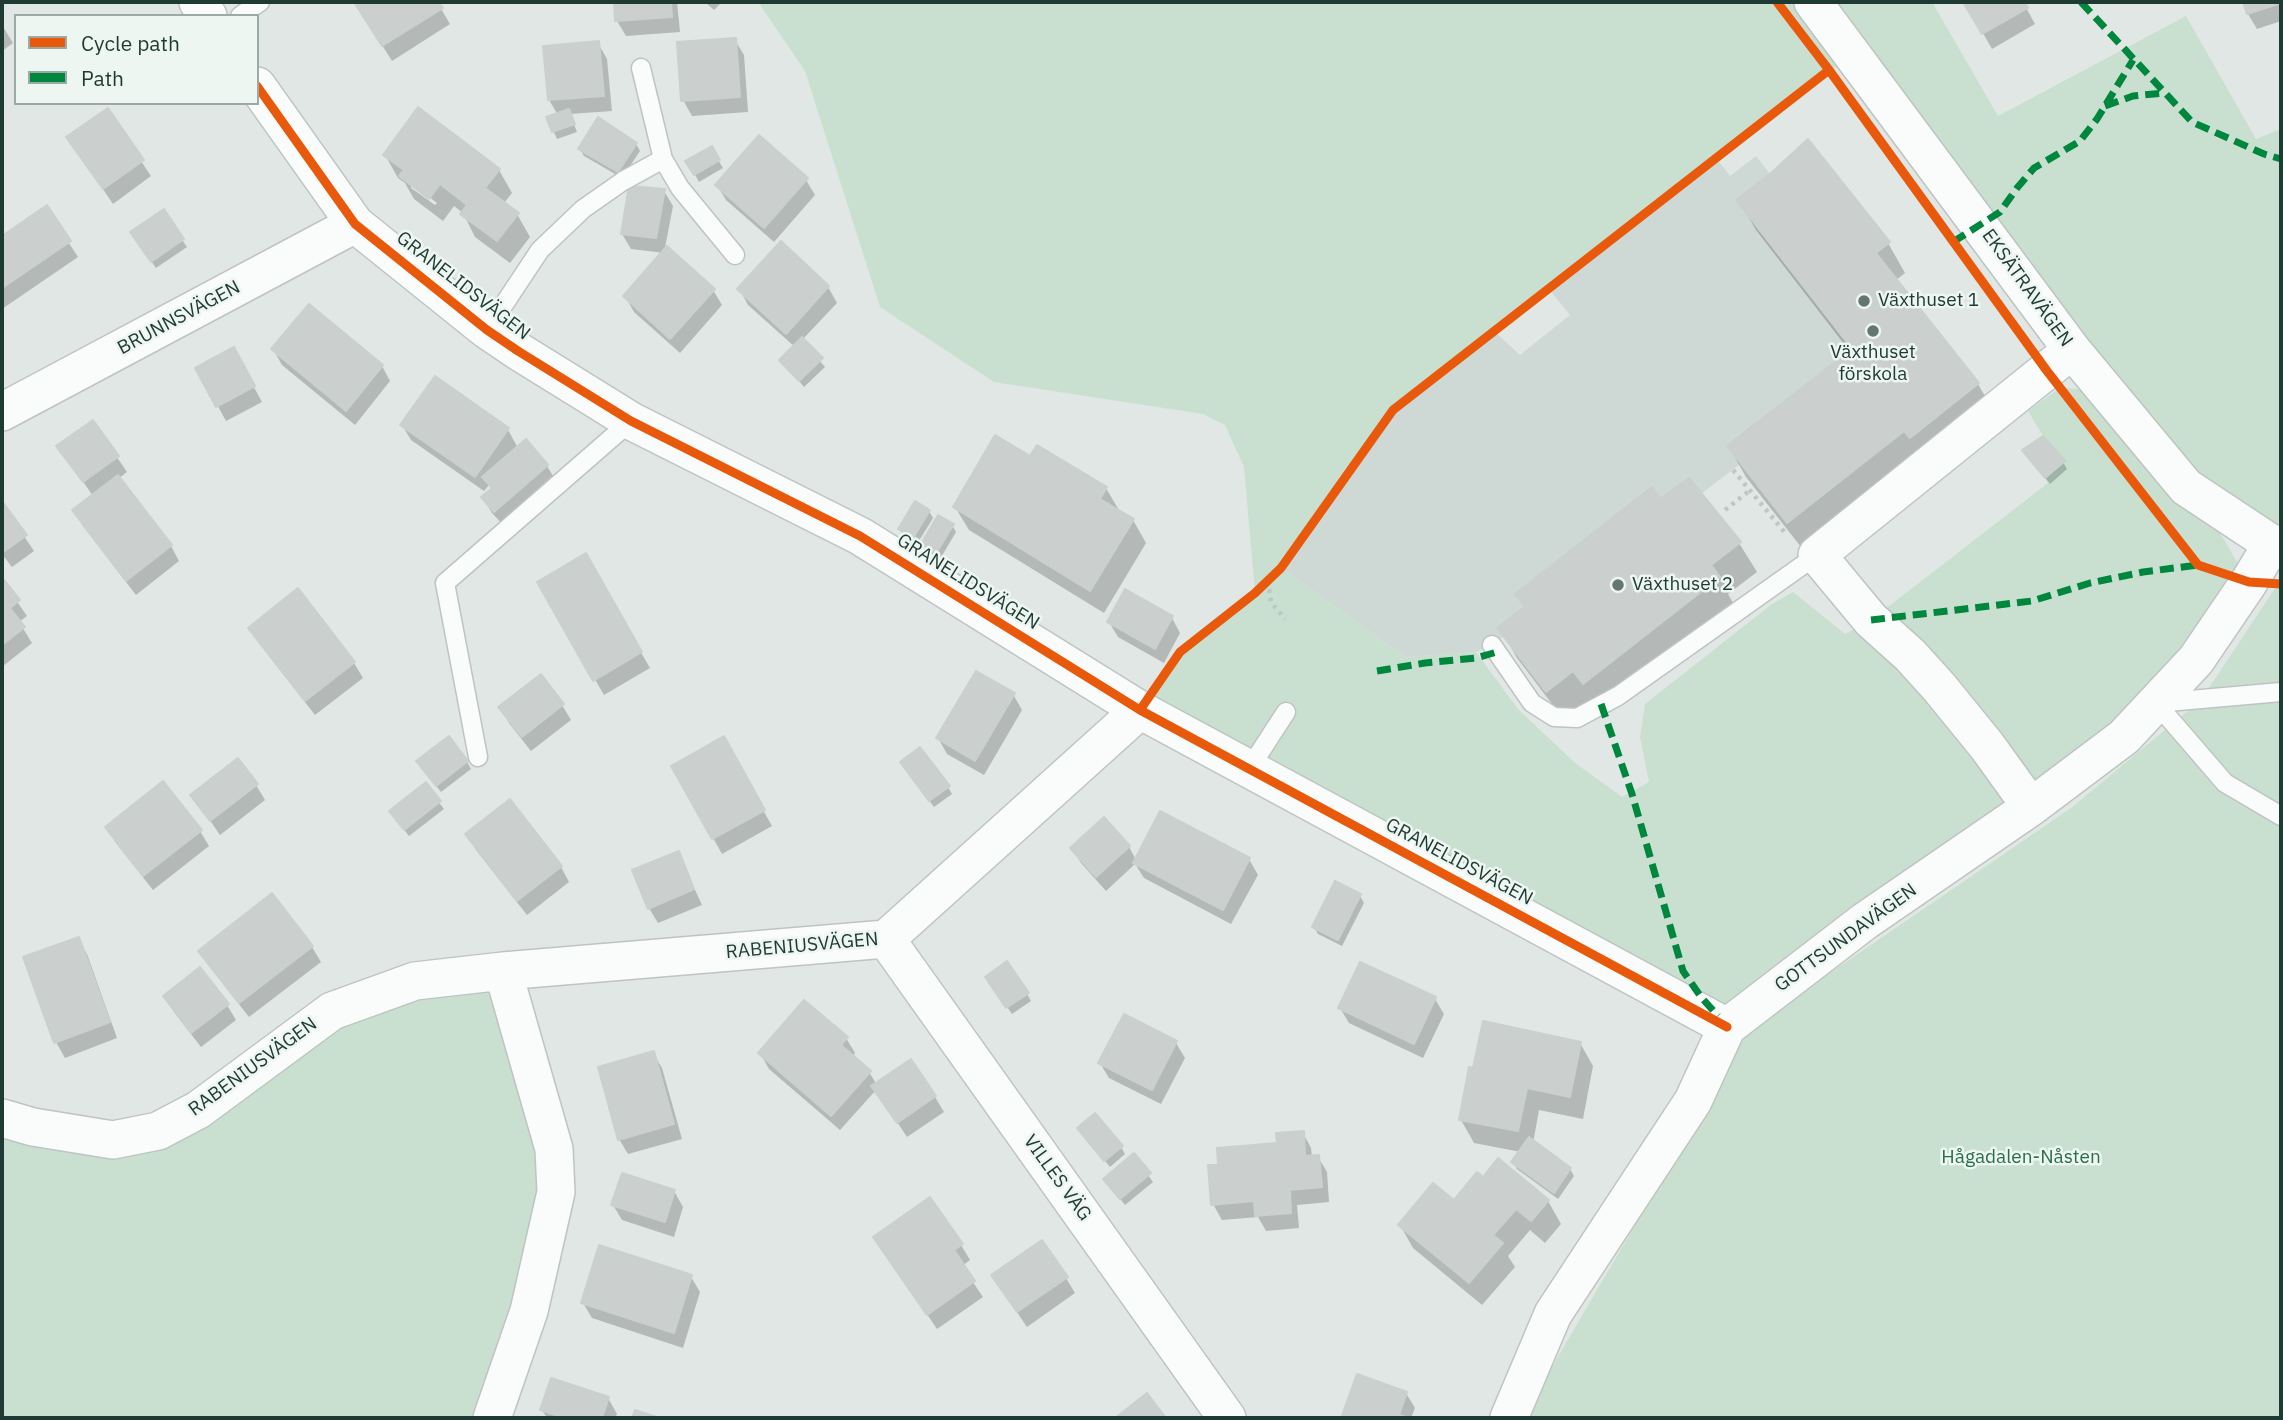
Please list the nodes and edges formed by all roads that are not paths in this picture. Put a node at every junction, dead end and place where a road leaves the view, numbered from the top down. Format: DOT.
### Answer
graph roads {
  1 [pos="260,2"];
  2 [pos="1813,2"];
  3 [pos="243,14"];
  4 [pos="641,68"];
  5 [pos="259,89"];
  6 [pos="663,159"];
  7 [pos="355,224"];
  8 [pos="734,255"];
  9 [pos="487,330"];
  10 [pos="2073,350"];
  11 [pos="2,412"];
  12 [pos="631,421"];
  13 [pos="2276,544"];
  14 [pos="1817,555"];
  15 [pos="1492,645"];
  16 [pos="2281,692"];
  17 [pos="2156,703"];
  18 [pos="1140,710"];
  19 [pos="1286,712"];
  20 [pos="478,757"];
  21 [pos="1249,769"];
  22 [pos="2031,807"];
  23 [pos="2281,816"];
  24 [pos="887,939"];
  25 [pos="503,971"];
  26 [pos="1727,1027"];
  27 [pos="2,1118"];
  28 [pos="492,1418"];
  29 [pos="1227,1418"];
  30 [pos="1509,1418"];
  1 -- 3 [label="lane"];
  2 -- 10 [label="street, EKSÄTRAVÄGEN"];
  4 -- 6 [label="lane"];
  5 -- 7 [label="street, GRANELIDSVÄGEN"];
  6 -- 8 [label="lane"];
  6 -- 9 [label="lane"];
  7 -- 9 [label="street, GRANELIDSVÄGEN"];
  7 -- 11 [label="street, BRUNNSVÄGEN"];
  9 -- 12 [label="street, GRANELIDSVÄGEN"];
  10 -- 13 [label="street, EKSÄTRAVÄGEN"];
  10 -- 14 [label="street"];
  12 -- 18 [label="street, GRANELIDSVÄGEN"];
  12 -- 20 [label="lane"];
  13 -- 17 [label="street, GOTTSUNDAVÄGEN"];
  14 -- 15 [label="lane"];
  14 -- 22 [label="street"];
  16 -- 17 [label="lane"];
  17 -- 22 [label="street, GOTTSUNDAVÄGEN"];
  17 -- 23 [label="lane"];
  18 -- 21 [label="street, GRANELIDSVÄGEN"];
  18 -- 24 [label="street, RABENIUSVÄGEN"];
  19 -- 21 [label="lane"];
  21 -- 26 [label="street, GRANELIDSVÄGEN"];
  22 -- 26 [label="street, GOTTSUNDAVÄGEN"];
  24 -- 25 [label="street, RABENIUSVÄGEN"];
  24 -- 29 [label="street, VILLES VÄG"];
  25 -- 27 [label="street, RABENIUSVÄGEN"];
  25 -- 28 [label="street"];
  26 -- 30 [label="street, GOTTSUNDAVÄGEN"];
}
